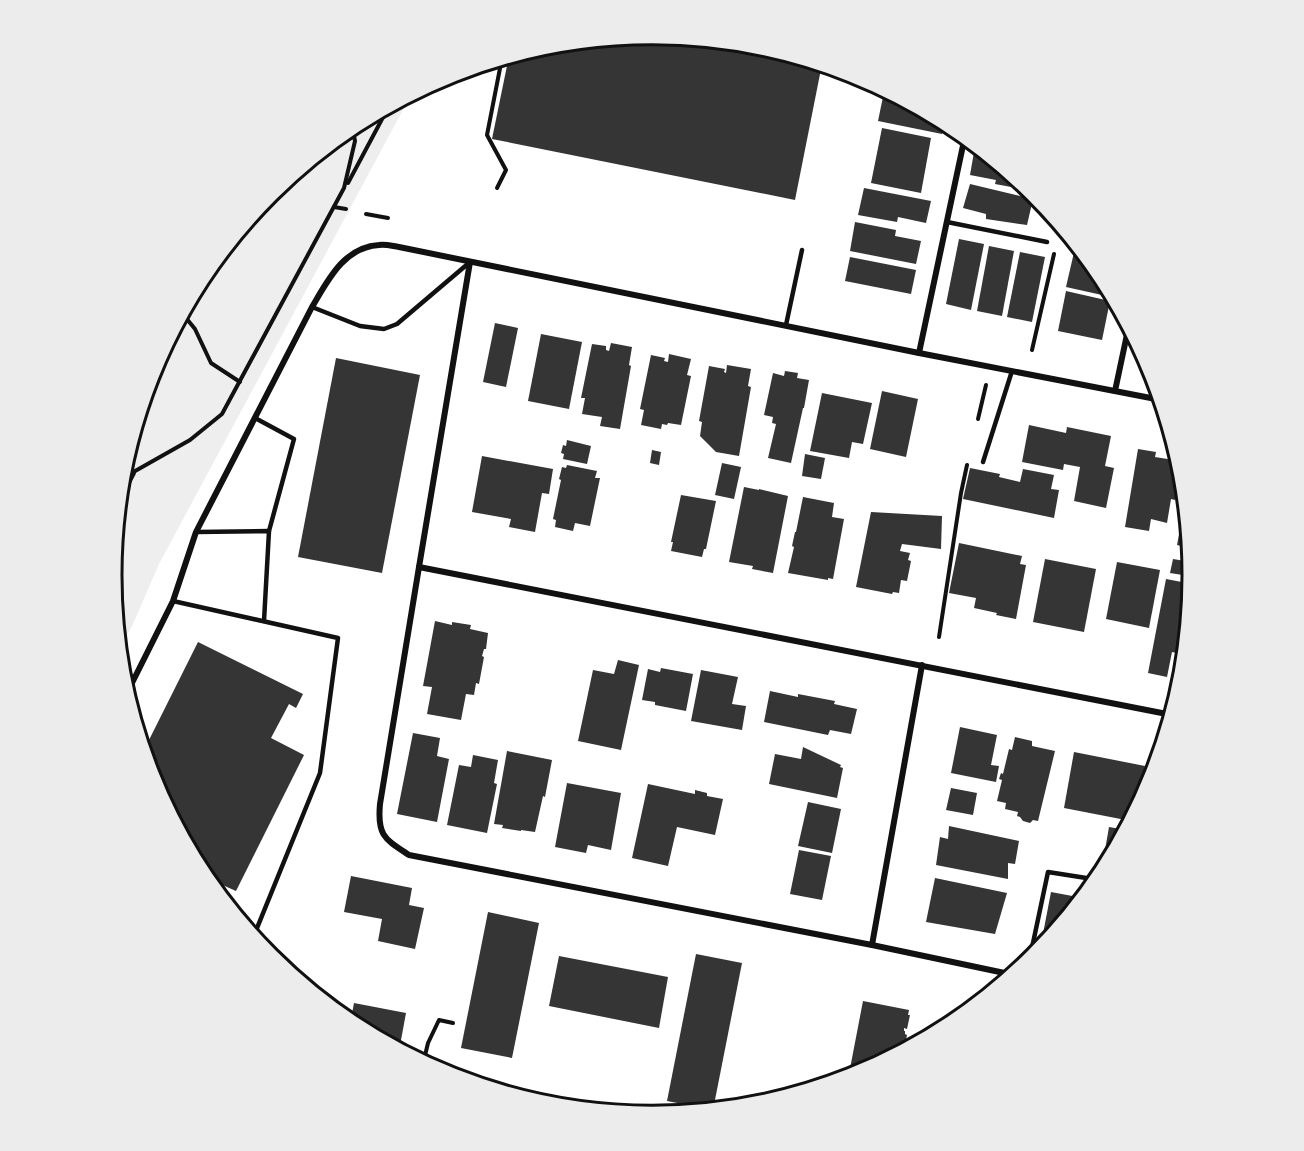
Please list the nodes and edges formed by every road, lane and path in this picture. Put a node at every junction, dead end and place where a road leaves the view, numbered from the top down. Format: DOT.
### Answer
graph roads {
  1 [pos="500,67"];
  2 [pos="382,119"];
  3 [pos="354,136"];
  4 [pos="963,146"];
  5 [pos="497,188"];
  6 [pos="344,189"];
  7 [pos="334,207"];
  8 [pos="346,209"];
  9 [pos="366,214"];
  10 [pos="388,218"];
  11 [pos="947,222"];
  12 [pos="1047,242"];
  13 [pos="1055,247"];
  14 [pos="802,250"];
  15 [pos="470,262"];
  16 [pos="312,308"];
  17 [pos="188,320"];
  18 [pos="786,325"];
  19 [pos="1126,338"];
  20 [pos="1032,350"];
  21 [pos="919,353"];
  22 [pos="1012,371"];
  23 [pos="240,382"];
  24 [pos="986,385"];
  25 [pos="1115,391"];
  26 [pos="1152,398"];
  27 [pos="255,418"];
  28 [pos="976,428"];
  29 [pos="968,460"];
  30 [pos="983,462"];
  31 [pos="135,471"];
  32 [pos="132,473"];
  33 [pos="131,479"];
  34 [pos="269,531"];
  35 [pos="196,532"];
  36 [pos="418,567"];
  37 [pos="173,602"];
  38 [pos="264,621"];
  39 [pos="939,637"];
  40 [pos="922,665"];
  41 [pos="133,682"];
  42 [pos="1164,713"];
  43 [pos="1087,878"];
  44 [pos="257,929"];
  45 [pos="872,945"];
  46 [pos="1033,945"];
  47 [pos="1003,973"];
  48 [pos="453,1023"];
  49 [pos="425,1055"];
  1 -- 5 [label="path"];
  2 -- 6 [label="path"];
  3 -- 6 [label="path"];
  4 -- 11 [label="street"];
  6 -- 7 [label="path"];
  7 -- 8 [label="path"];
  7 -- 23 [label="path"];
  9 -- 10 [label="path"];
  11 -- 12 [label="lane"];
  11 -- 21 [label="street"];
  13 -- 20 [label="path"];
  14 -- 18 [label="lane"];
  15 -- 16 [label="lane"];
  15 -- 16 [label="street"];
  15 -- 18 [label="street"];
  15 -- 36 [label="street"];
  16 -- 27 [label="street"];
  17 -- 23 [label="path"];
  18 -- 21 [label="street"];
  19 -- 25 [label="street"];
  21 -- 22 [label="street"];
  22 -- 25 [label="street"];
  22 -- 30 [label="lane"];
  23 -- 31 [label="path"];
  24 -- 28 [label="path"];
  25 -- 26 [label="street"];
  27 -- 34 [label="lane"];
  27 -- 35 [label="street"];
  29 -- 39 [label="path"];
  31 -- 32 [label="path"];
  31 -- 33 [label="path"];
  34 -- 35 [label="lane"];
  34 -- 38 [label="lane"];
  35 -- 37 [label="street"];
  36 -- 40 [label="street"];
  36 -- 45 [label="street"];
  37 -- 38 [label="lane"];
  37 -- 41 [label="street"];
  38 -- 44 [label="lane"];
  40 -- 42 [label="street"];
  40 -- 45 [label="street"];
  43 -- 46 [label="lane"];
  45 -- 47 [label="street"];
  48 -- 49 [label="path"];
}
